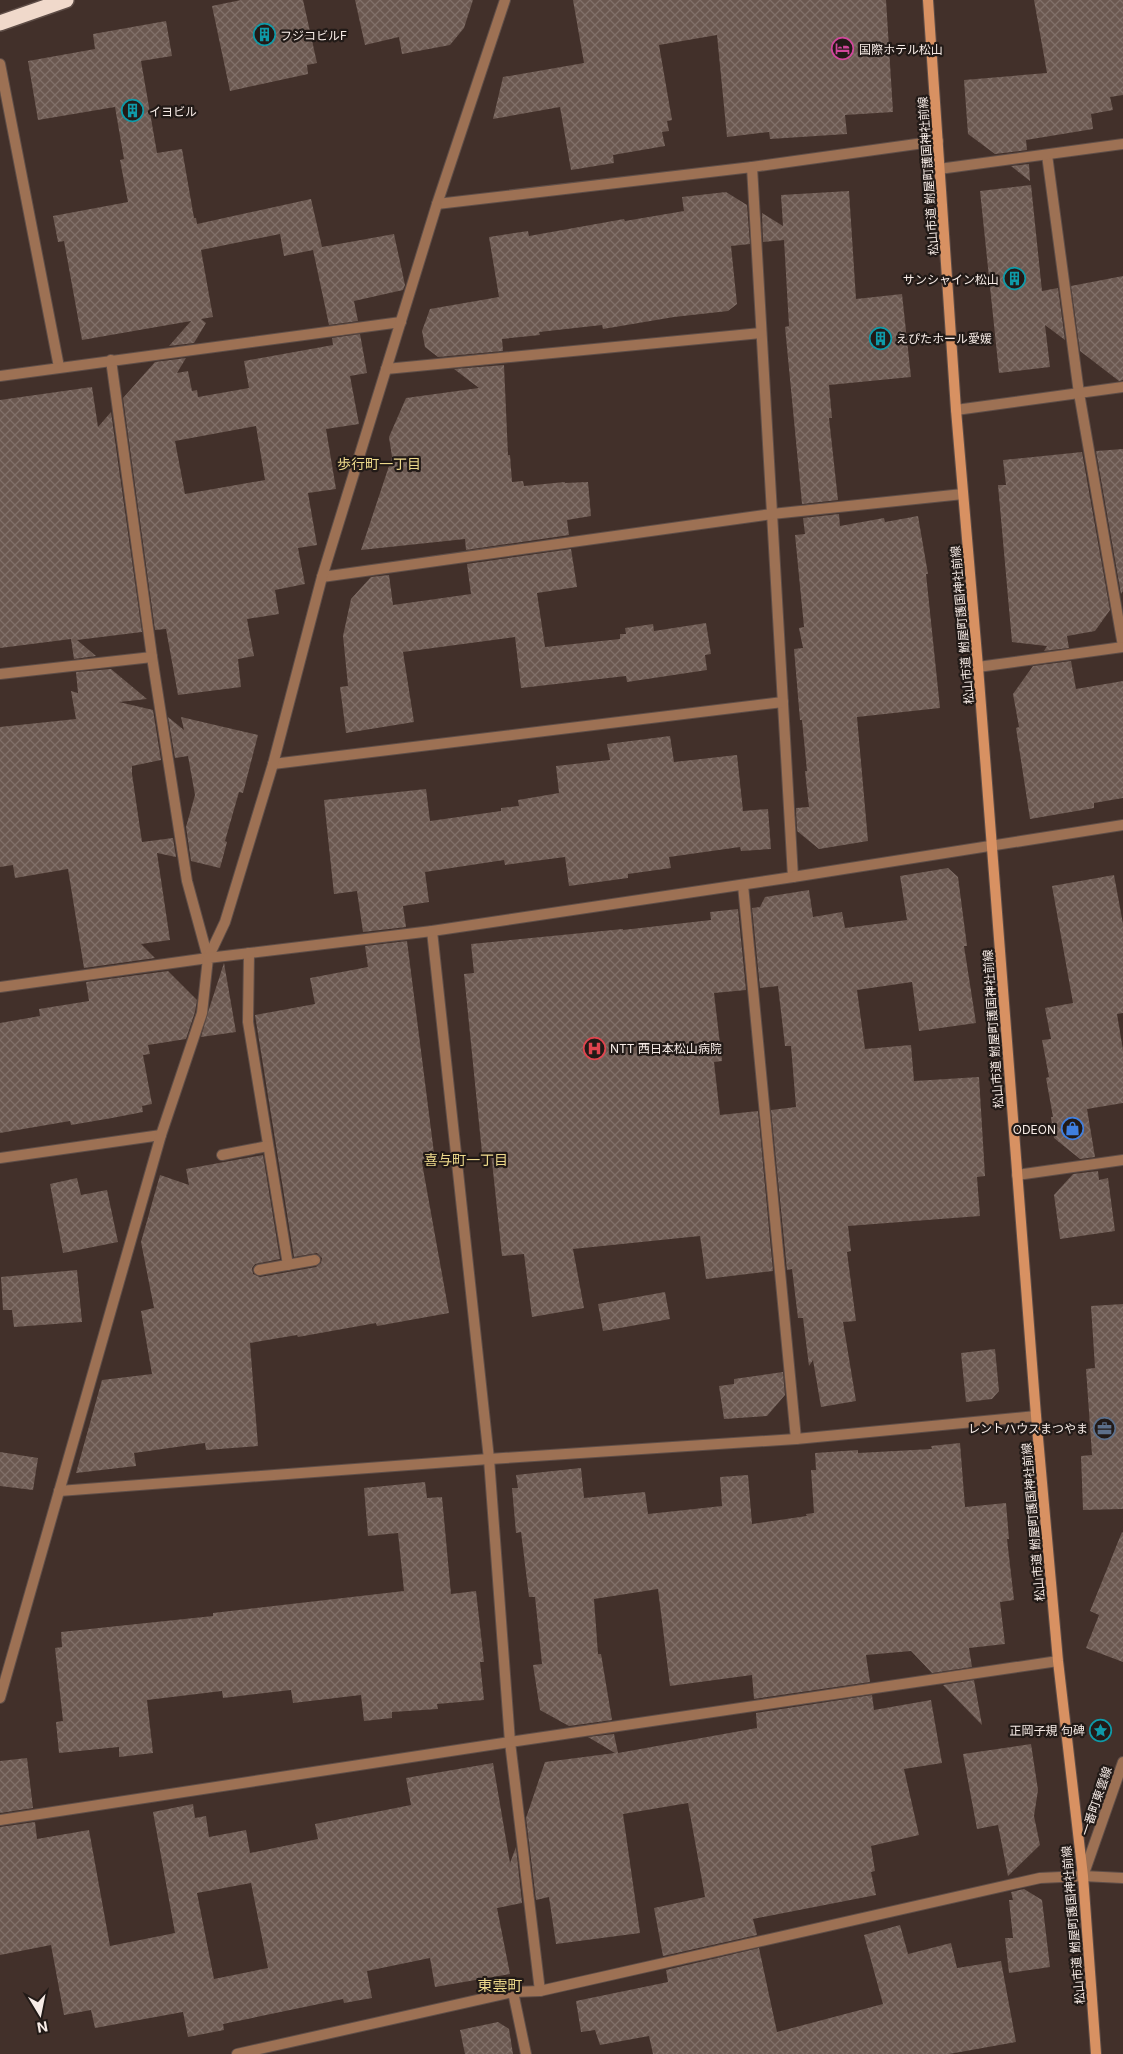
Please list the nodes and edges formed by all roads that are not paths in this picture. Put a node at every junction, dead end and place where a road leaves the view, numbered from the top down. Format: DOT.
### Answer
graph roads {
  1 [pos="505,0"];
  2 [pos="928,0"];
  3 [pos="59,1"];
  4 [pos="0,23"];
  5 [pos="0,64"];
  6 [pos="938,141"];
  7 [pos="1123,144"];
  8 [pos="1047,155"];
  9 [pos="752,167"];
  10 [pos="940,169"];
  11 [pos="437,204"];
  12 [pos="401,322"];
  13 [pos="761,334"];
  14 [pos="110,360"];
  15 [pos="59,367"];
  16 [pos="386,368"];
  17 [pos="0,376"];
  18 [pos="1123,387"];
  19 [pos="1079,393"];
  20 [pos="956,410"];
  21 [pos="963,494"];
  22 [pos="772,514"];
  23 [pos="322,577"];
  24 [pos="1123,647"];
  25 [pos="152,656"];
  26 [pos="978,667"];
  27 [pos="0,674"];
  28 [pos="783,702"];
  29 [pos="273,764"];
  30 [pos="1123,825"];
  31 [pos="992,844"];
  32 [pos="793,877"];
  33 [pos="743,885"];
  34 [pos="432,931"];
  35 [pos="249,953"];
  36 [pos="208,958"];
  37 [pos="0,988"];
  38 [pos="161,1136"];
  39 [pos="268,1146"];
  40 [pos="222,1155"];
  41 [pos="0,1158"];
  42 [pos="1123,1160"];
  43 [pos="1017,1175"];
  44 [pos="315,1260"];
  45 [pos="288,1266"];
  46 [pos="259,1270"];
  47 [pos="1036,1416"];
  48 [pos="796,1439"];
  49 [pos="489,1459"];
  50 [pos="59,1491"];
  51 [pos="1058,1661"];
  52 [pos="0,1698"];
  53 [pos="510,1742"];
  54 [pos="1123,1762"];
  55 [pos="0,1820"];
  56 [pos="1083,1876"];
  57 [pos="1123,1878"];
  58 [pos="540,1991"];
  59 [pos="513,1992"];
  60 [pos="237,2054"];
  61 [pos="526,2054"];
  62 [pos="1096,2054"];
  1 -- 11 [label="street"];
  2 -- 6 [label="street, 松山市道 鮒屋町護国神社前線"];
  3 -- 4 [label="highway"];
  5 -- 15 [label="street"];
  6 -- 9 [label="street"];
  6 -- 10 [label="street, 松山市道 鮒屋町護国神社前線"];
  7 -- 8 [label="street"];
  8 -- 10 [label="street"];
  8 -- 19 [label="street"];
  9 -- 11 [label="street"];
  9 -- 13 [label="street"];
  10 -- 20 [label="street, 松山市道 鮒屋町護国神社前線"];
  11 -- 12 [label="street"];
  12 -- 14 [label="street"];
  12 -- 16 [label="street"];
  13 -- 16 [label="street"];
  13 -- 22 [label="street"];
  14 -- 15 [label="street"];
  14 -- 25 [label="street"];
  15 -- 17 [label="street"];
  16 -- 23 [label="street"];
  18 -- 19 [label="street"];
  19 -- 20 [label="street"];
  19 -- 24 [label="street"];
  20 -- 21 [label="street, 松山市道 鮒屋町護国神社前線"];
  21 -- 22 [label="street"];
  21 -- 26 [label="street, 松山市道 鮒屋町護国神社前線"];
  22 -- 23 [label="street"];
  22 -- 28 [label="street"];
  23 -- 29 [label="street"];
  24 -- 26 [label="street"];
  25 -- 27 [label="street"];
  25 -- 36 [label="street"];
  26 -- 31 [label="street, 松山市道 鮒屋町護国神社前線"];
  28 -- 29 [label="street"];
  28 -- 32 [label="street"];
  29 -- 36 [label="street"];
  30 -- 31 [label="street"];
  31 -- 32 [label="street"];
  31 -- 43 [label="street, 松山市道 鮒屋町護国神社前線"];
  32 -- 33 [label="street"];
  33 -- 34 [label="street"];
  33 -- 48 [label="street"];
  34 -- 35 [label="street"];
  34 -- 49 [label="street"];
  35 -- 36 [label="street"];
  35 -- 39 [label="street"];
  36 -- 37 [label="street"];
  36 -- 38 [label="street"];
  38 -- 41 [label="street"];
  38 -- 50 [label="street"];
  39 -- 40 [label="street"];
  39 -- 45 [label="street"];
  42 -- 43 [label="street"];
  43 -- 47 [label="street, 松山市道 鮒屋町護国神社前線"];
  44 -- 45 [label="street"];
  45 -- 46 [label="street"];
  47 -- 48 [label="street"];
  47 -- 51 [label="street, 松山市道 鮒屋町護国神社前線"];
  48 -- 49 [label="street"];
  49 -- 50 [label="street"];
  49 -- 53 [label="street"];
  50 -- 52 [label="street"];
  51 -- 53 [label="street"];
  51 -- 56 [label="street, 松山市道 鮒屋町護国神社前線"];
  53 -- 55 [label="street"];
  53 -- 58 [label="street"];
  54 -- 56 [label="street, 一番町東雲線"];
  56 -- 57 [label="street"];
  56 -- 58 [label="street"];
  56 -- 62 [label="street, 松山市道 鮒屋町護国神社前線"];
  58 -- 59 [label="street"];
  59 -- 60 [label="street"];
  59 -- 61 [label="street"];
}
